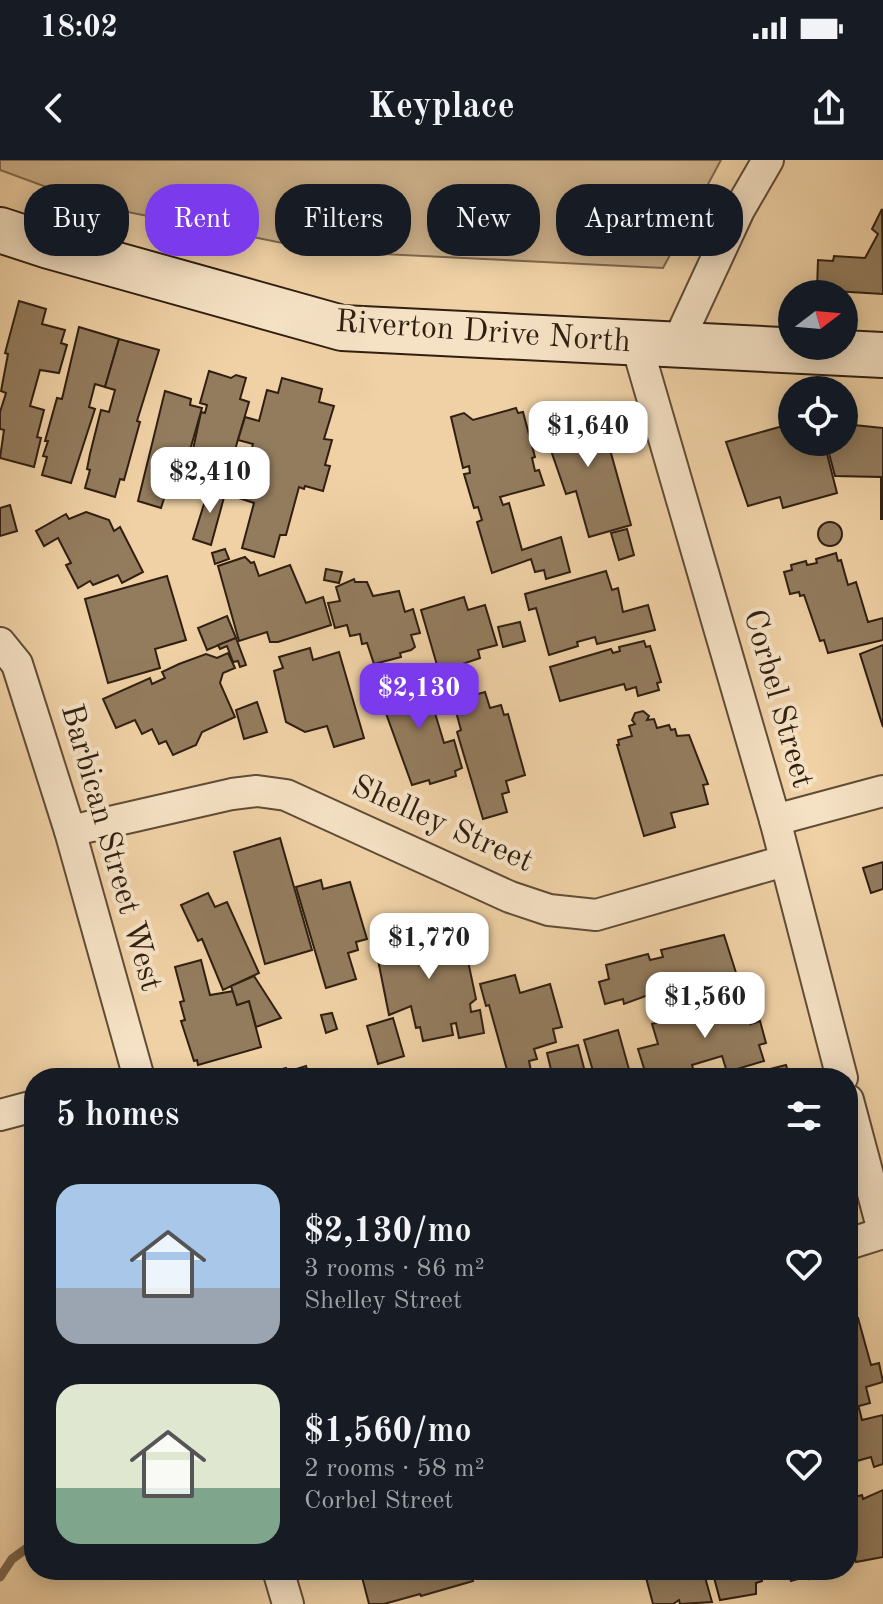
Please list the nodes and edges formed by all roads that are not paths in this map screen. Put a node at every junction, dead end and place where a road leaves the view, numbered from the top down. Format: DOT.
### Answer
graph roads {
  1 [pos="768,160"];
  2 [pos="0,230"];
  3 [pos="656,344"];
  4 [pos="883,355"];
  5 [pos="0,643"];
  6 [pos="883,791"];
  7 [pos="775,820"];
  8 [pos="70,831"];
  9 [pos="784,861"];
  10 [pos="134,1068"];
  11 [pos="839,1068"];
  12 [pos="24,1109"];
  13 [pos="0,1115"];
  14 [pos="858,1138"];
  15 [pos="883,1232"];
  16 [pos="858,1241"];
  17 [pos="281,1580"];
  18 [pos="288,1604"];
  1 -- 3 [label="street"];
  2 -- 3 [label="street, Riverton Drive North"];
  3 -- 4 [label="street, Riverton Drive North"];
  3 -- 7 [label="street, Corbel Street"];
  5 -- 8 [label="street, Barbican Street West"];
  6 -- 7 [label="street"];
  7 -- 9 [label="street, Corbel Street"];
  8 -- 9 [label="street, Shelley Street"];
  8 -- 10 [label="street, Barbican Street West"];
  9 -- 11 [label="street, Corbel Street"];
  12 -- 13 [label="street"];
  14 -- 15 [label="street"];
  15 -- 16 [label="street"];
  17 -- 18 [label="street"];
}
